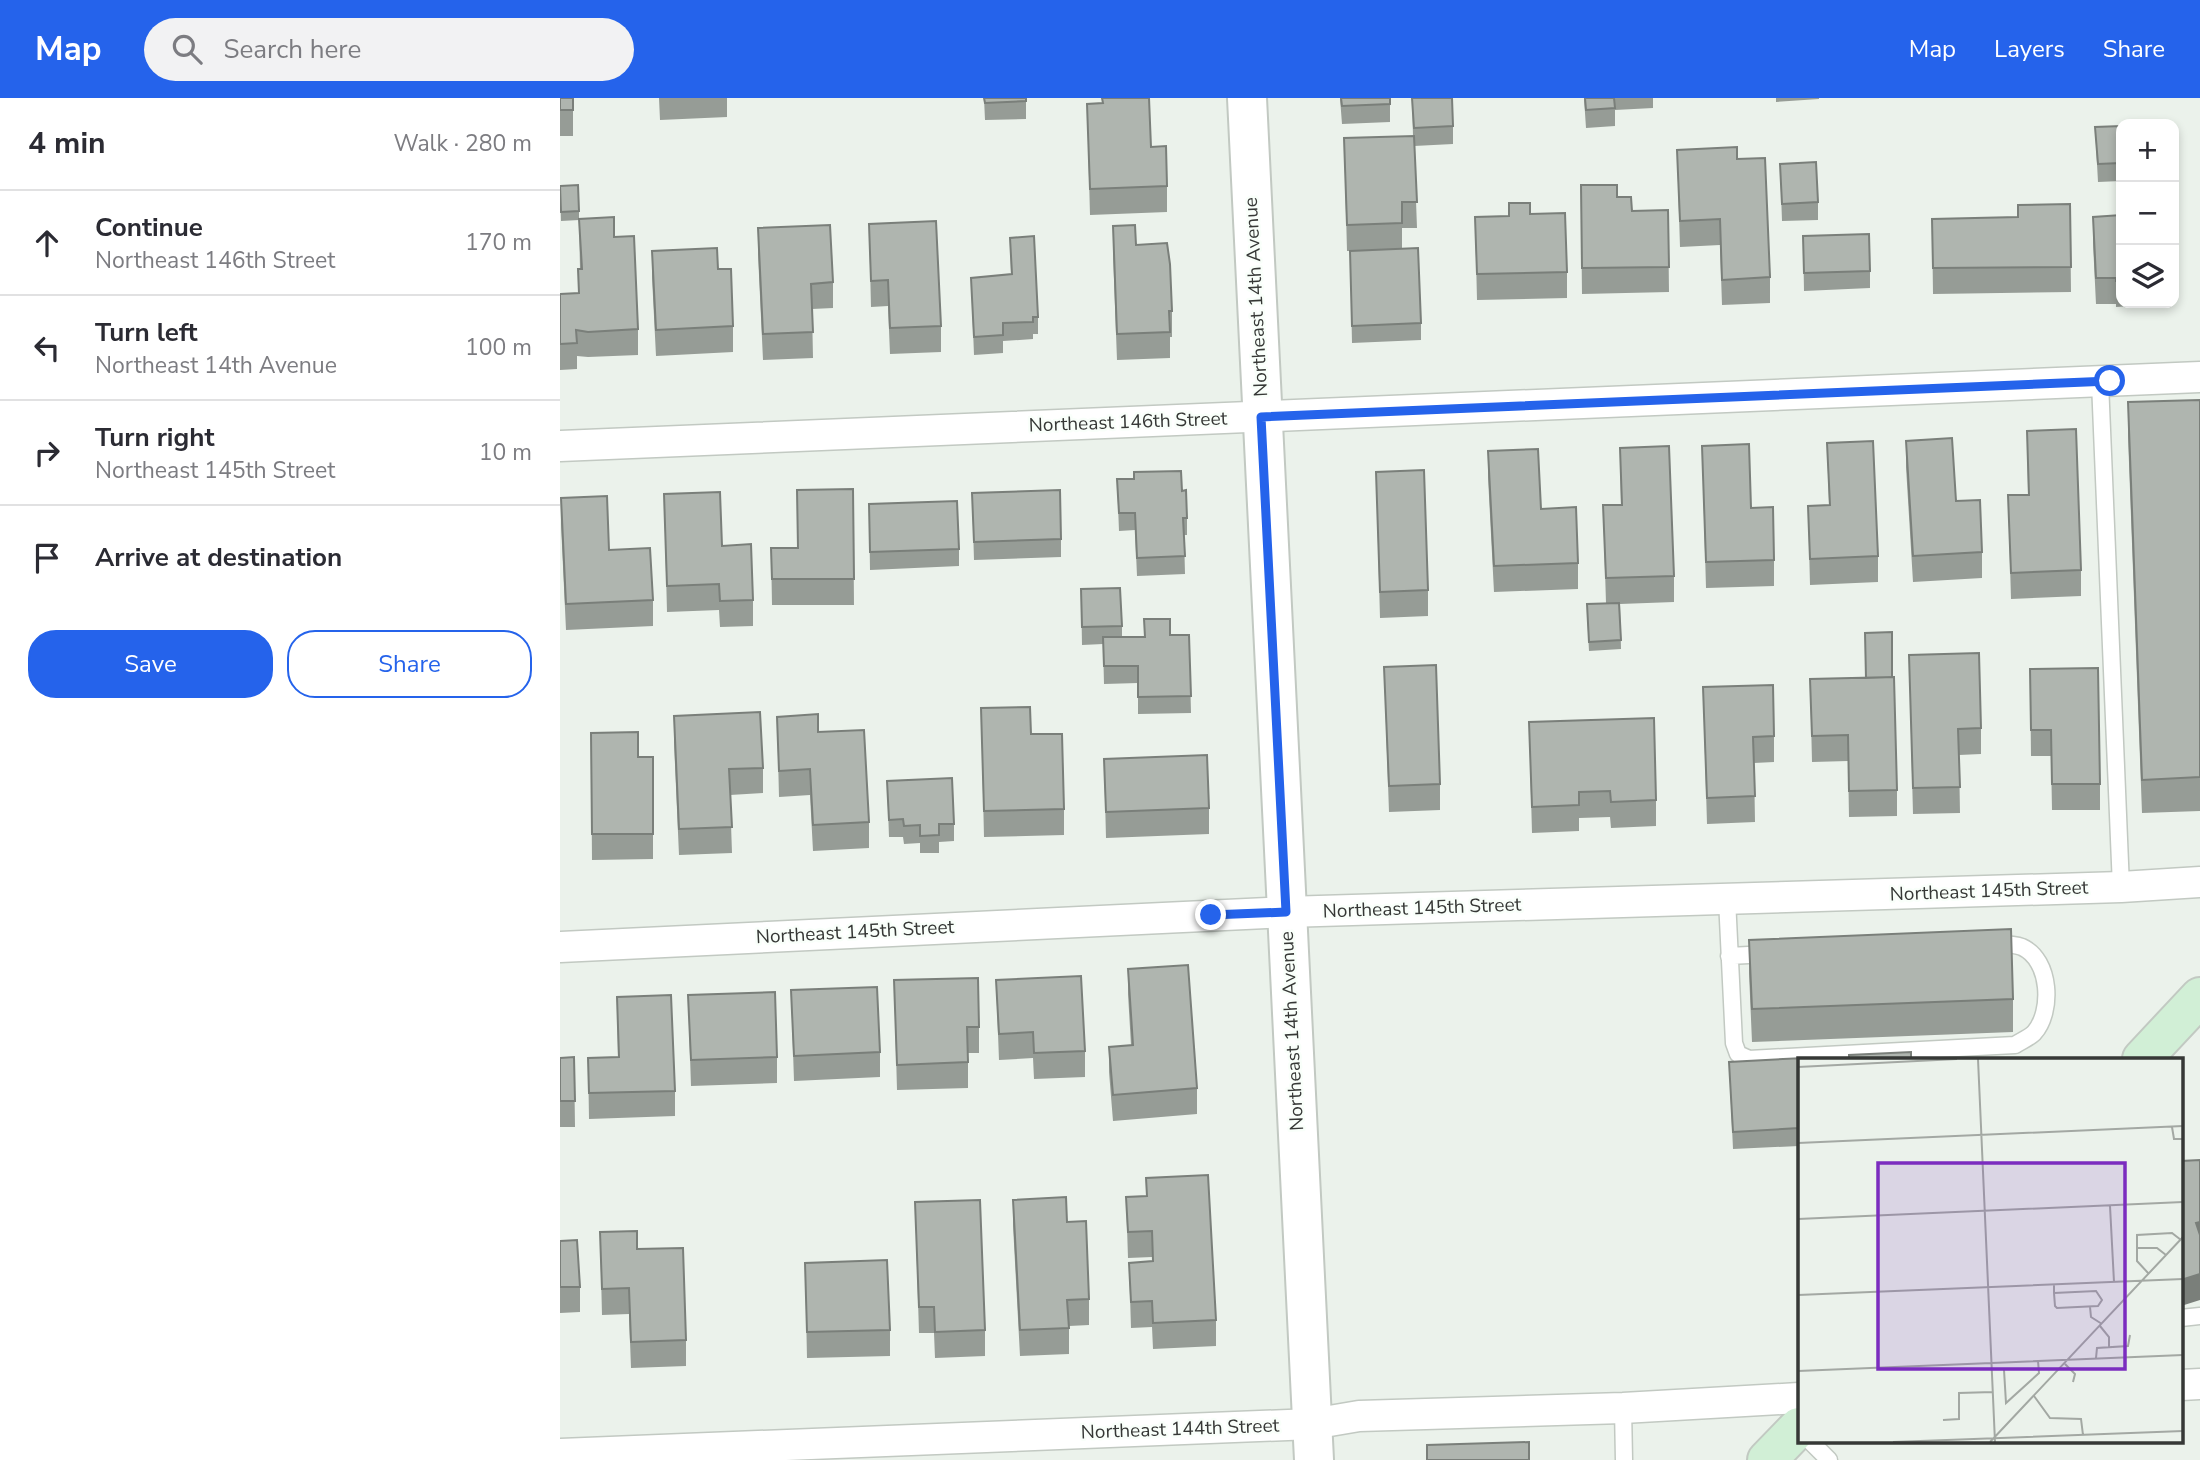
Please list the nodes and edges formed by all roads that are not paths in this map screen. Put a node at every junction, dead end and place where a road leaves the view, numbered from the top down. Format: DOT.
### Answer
graph roads {
  1 [pos="1247,98"];
  2 [pos="2200,377"];
  3 [pos="2100,382"];
  4 [pos="1261,417"];
  5 [pos="560,446"];
  6 [pos="2200,883"];
  7 [pos="2121,887"];
  8 [pos="1727,899"];
  9 [pos="1286,912"];
  10 [pos="1978,945"];
  11 [pos="560,947"];
  12 [pos="1784,954"];
  13 [pos="1729,956"];
  14 [pos="2200,997"];
  15 [pos="1962,1054"];
  16 [pos="2143,1058"];
  17 [pos="2200,1316"];
  18 [pos="2182,1318"];
  19 [pos="2200,1384"];
  20 [pos="2182,1385"];
  21 [pos="1622,1408"];
  22 [pos="1798,1425"];
  23 [pos="1798,1428"];
  24 [pos="1313,1442"];
  25 [pos="1815,1442"];
  26 [pos="560,1454"];
  27 [pos="1624,1460"];
  28 [pos="1767,1460"];
  29 [pos="1829,1460"];
  1 -- 4 [label="street, Northeast 14th Avenue"];
  2 -- 3 [label="street, Northeast 146th Street"];
  3 -- 4 [label="street, Northeast 146th Street"];
  3 -- 7 [label="lane"];
  4 -- 5 [label="street, Northeast 146th Street"];
  4 -- 9 [label="street, Northeast 14th Avenue"];
  6 -- 7 [label="street, Northeast 145th Street"];
  7 -- 8 [label="street, Northeast 145th Street"];
  8 -- 9 [label="street, Northeast 145th Street"];
  8 -- 13 [label="lane"];
  9 -- 11 [label="street, Northeast 145th Street"];
  9 -- 24 [label="street, Northeast 14th Avenue"];
  10 -- 15 [label="lane"];
  12 -- 13 [label="lane"];
  13 -- 15 [label="lane"];
  14 -- 16 [label="main road"];
  17 -- 18 [label="lane"];
  19 -- 20 [label="street"];
  21 -- 22 [label="street, Northeast 144th Street"];
  21 -- 24 [label="street, Northeast 144th Street"];
  21 -- 27 [label="lane"];
  23 -- 28 [label="main road"];
  24 -- 26 [label="street, Northeast 144th Street"];
  25 -- 29 [label="lane"];
}
